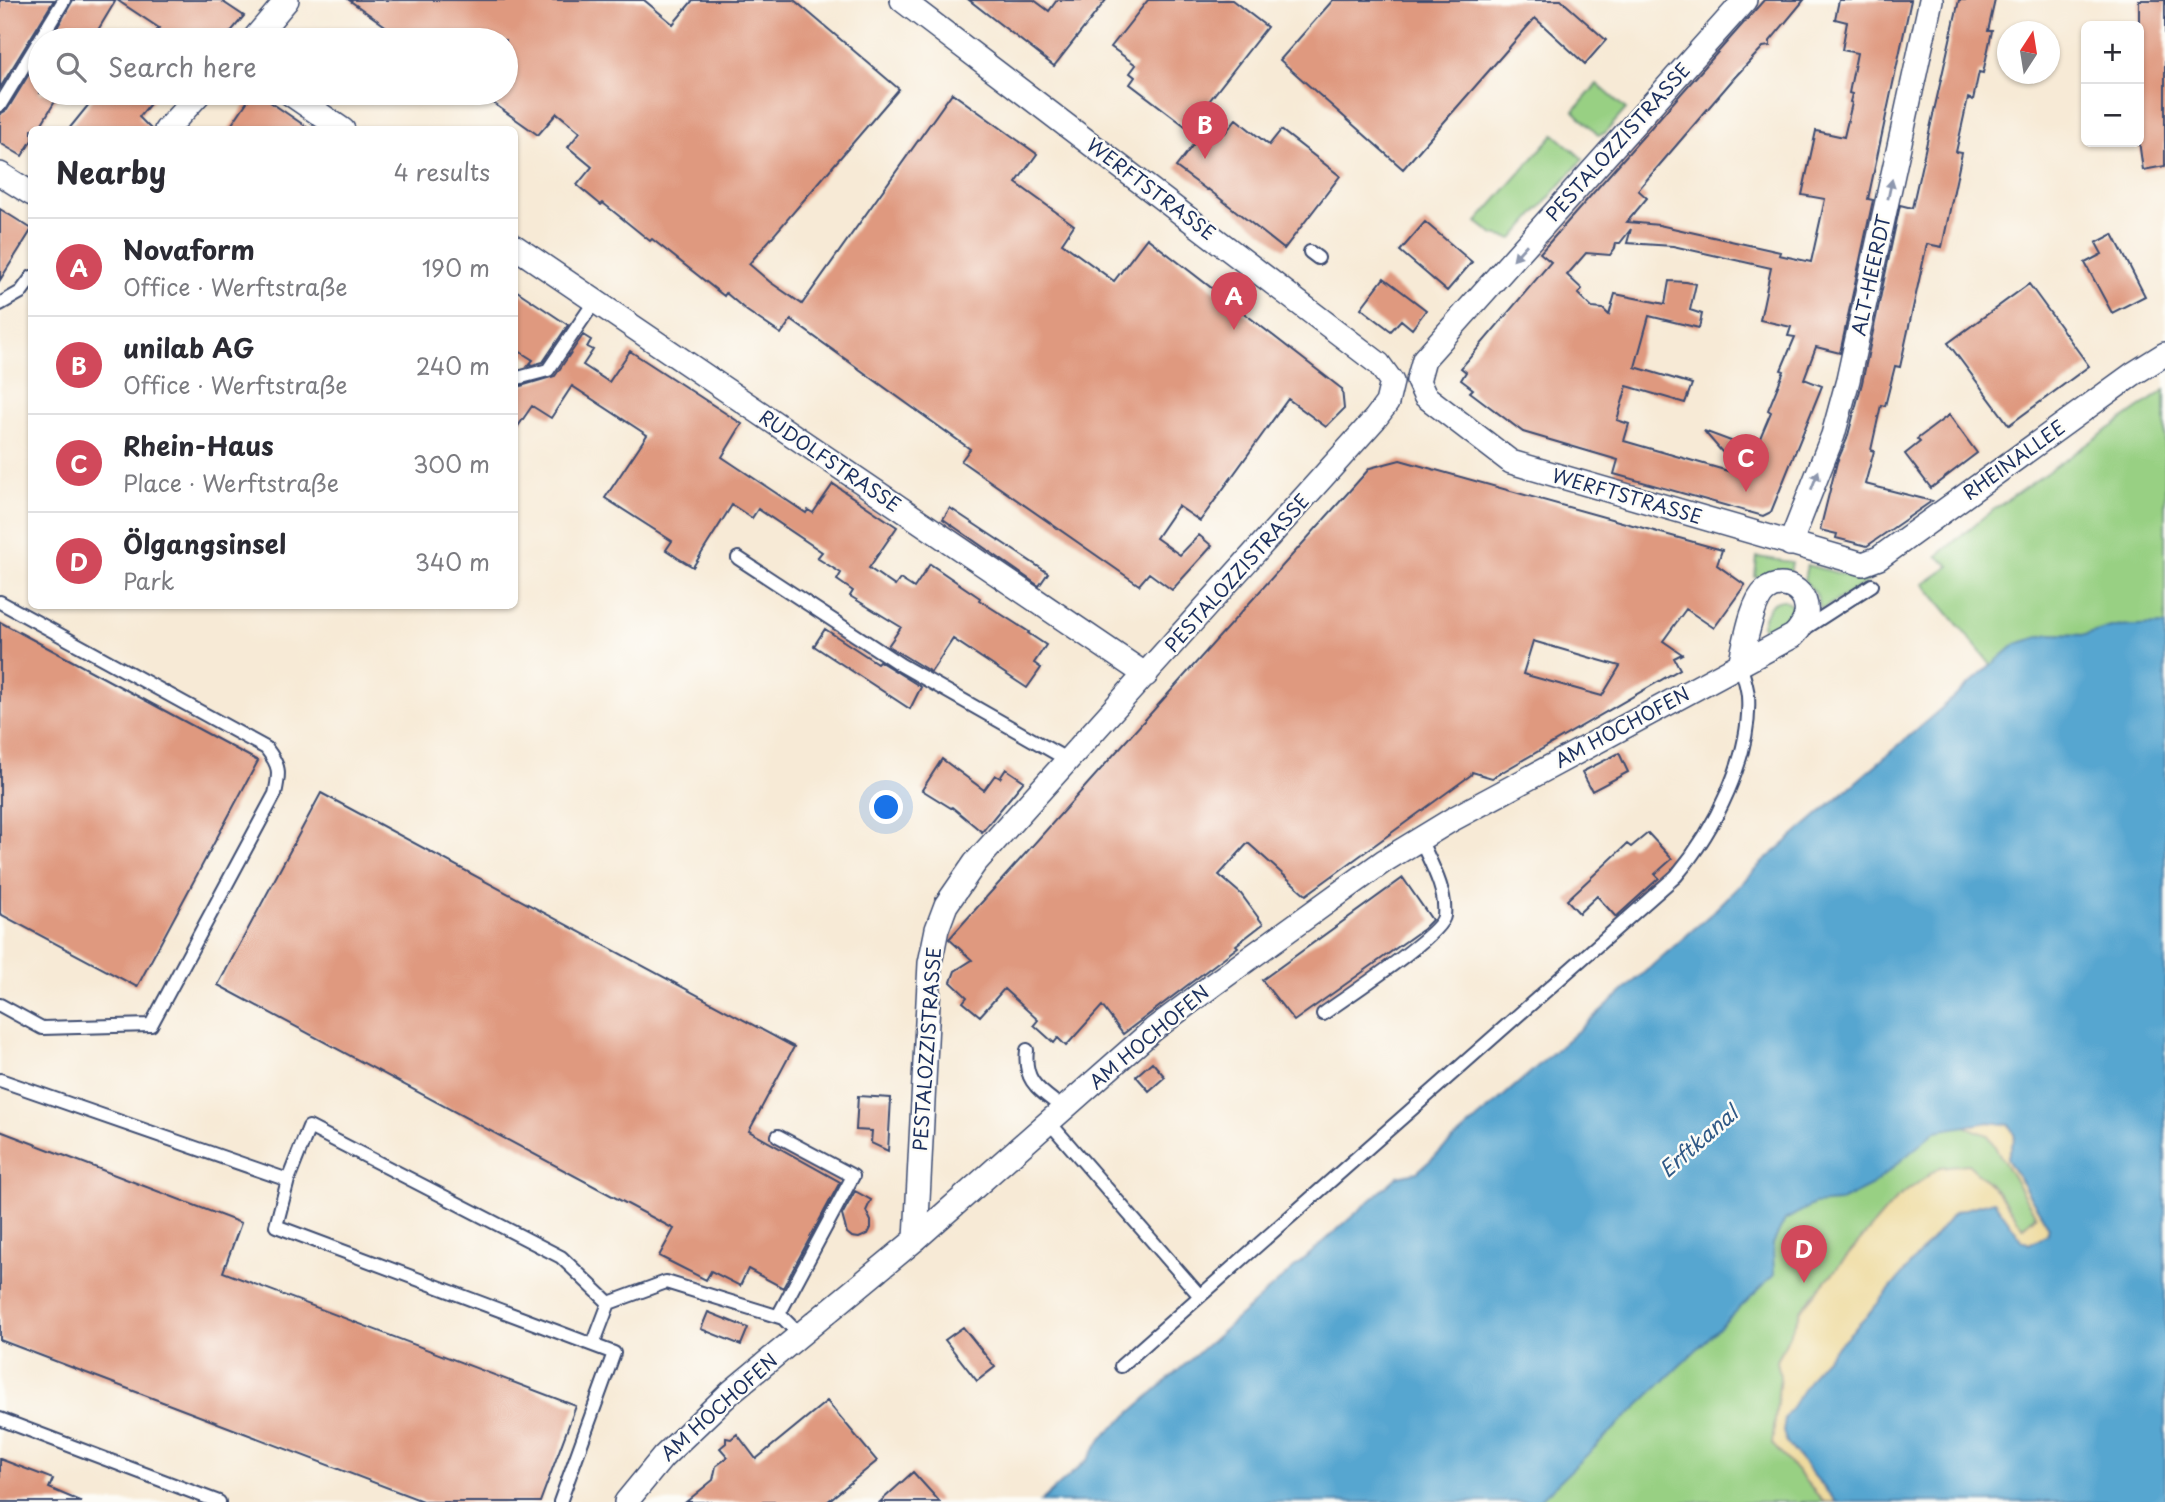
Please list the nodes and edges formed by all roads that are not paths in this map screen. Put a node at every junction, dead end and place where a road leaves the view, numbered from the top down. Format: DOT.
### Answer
graph roads {
  1 [pos="64,0"];
  2 [pos="287,0"];
  3 [pos="1745,0"];
  4 [pos="1931,0"];
  5 [pos="904,1"];
  6 [pos="47,28"];
  7 [pos="263,28"];
  8 [pos="28,59"];
  9 [pos="0,105"];
  10 [pos="189,105"];
  11 [pos="307,105"];
  12 [pos="170,126"];
  13 [pos="337,126"];
  14 [pos="0,174"];
  15 [pos="28,192"];
  16 [pos="518,249"];
  17 [pos="28,282"];
  18 [pos="595,301"];
  19 [pos="0,304"];
  20 [pos="2165,354"];
  21 [pos="518,378"];
  22 [pos="1418,381"];
  23 [pos="1392,382"];
  24 [pos="1790,544"];
  25 [pos="738,558"];
  26 [pos="1863,564"];
  27 [pos="1872,586"];
  28 [pos="0,601"];
  29 [pos="1793,636"];
  30 [pos="1740,664"];
  31 [pos="1146,675"];
  32 [pos="1068,760"];
  33 [pos="1420,839"];
  34 [pos="0,1005"];
  35 [pos="1323,1014"];
  36 [pos="1027,1050"];
  37 [pos="0,1080"];
  38 [pos="1056,1115"];
  39 [pos="778,1136"];
  40 [pos="288,1180"];
  41 [pos="916,1240"];
  42 [pos="1200,1296"];
  43 [pos="609,1303"];
  44 [pos="778,1316"];
  45 [pos="800,1335"];
  46 [pos="593,1345"];
  47 [pos="1121,1366"];
  48 [pos="0,1419"];
  49 [pos="634,1499"];
  50 [pos="219,1502"];
  51 [pos="560,1502"];
  1 -- 6 [label="lane"];
  2 -- 7 [label="street"];
  3 -- 22 [label="street, PESTALOZZISTRASSE, one-way"];
  24 -- 4 [label="street, ALT-HEERDT, one-way"];
  5 -- 23 [label="street, WERFTSTRASSE"];
  8 -- 9 [label="lane"];
  10 -- 12 [label="street"];
  11 -- 13 [label="street"];
  14 -- 15 [label="street"];
  16 -- 18 [label="street, RUDOLFSTRASSE"];
  17 -- 19 [label="lane"];
  18 -- 21 [label="lane"];
  18 -- 31 [label="street, RUDOLFSTRASSE"];
  20 -- 26 [label="street, RHEINALLEE"];
  22 -- 23 [label="street"];
  22 -- 24 [label="street, WERFTSTRASSE"];
  23 -- 31 [label="street, PESTALOZZISTRASSE"];
  24 -- 26 [label="street, WERFTSTRASSE"];
  25 -- 32 [label="lane"];
  27 -- 29 [label="lane"];
  28 -- 34 [label="lane"];
  29 -- 30 [label="street, AM HOCHOFEN"];
  29 -- 30 [label="street"];
  30 -- 33 [label="street, AM HOCHOFEN"];
  30 -- 42 [label="lane"];
  31 -- 32 [label="street, PESTALOZZISTRASSE"];
  32 -- 41 [label="street, PESTALOZZISTRASSE"];
  33 -- 35 [label="lane"];
  33 -- 38 [label="street, AM HOCHOFEN"];
  36 -- 38 [label="lane"];
  37 -- 40 [label="lane"];
  38 -- 41 [label="street, AM HOCHOFEN"];
  38 -- 42 [label="lane"];
  39 -- 44 [label="lane"];
  40 -- 43 [label="lane"];
  40 -- 46 [label="lane"];
  41 -- 45 [label="street, AM HOCHOFEN"];
  42 -- 47 [label="lane"];
  43 -- 44 [label="lane"];
  43 -- 46 [label="lane"];
  44 -- 45 [label="lane"];
  45 -- 49 [label="street, AM HOCHOFEN"];
  46 -- 51 [label="lane"];
  48 -- 50 [label="lane"];
}
